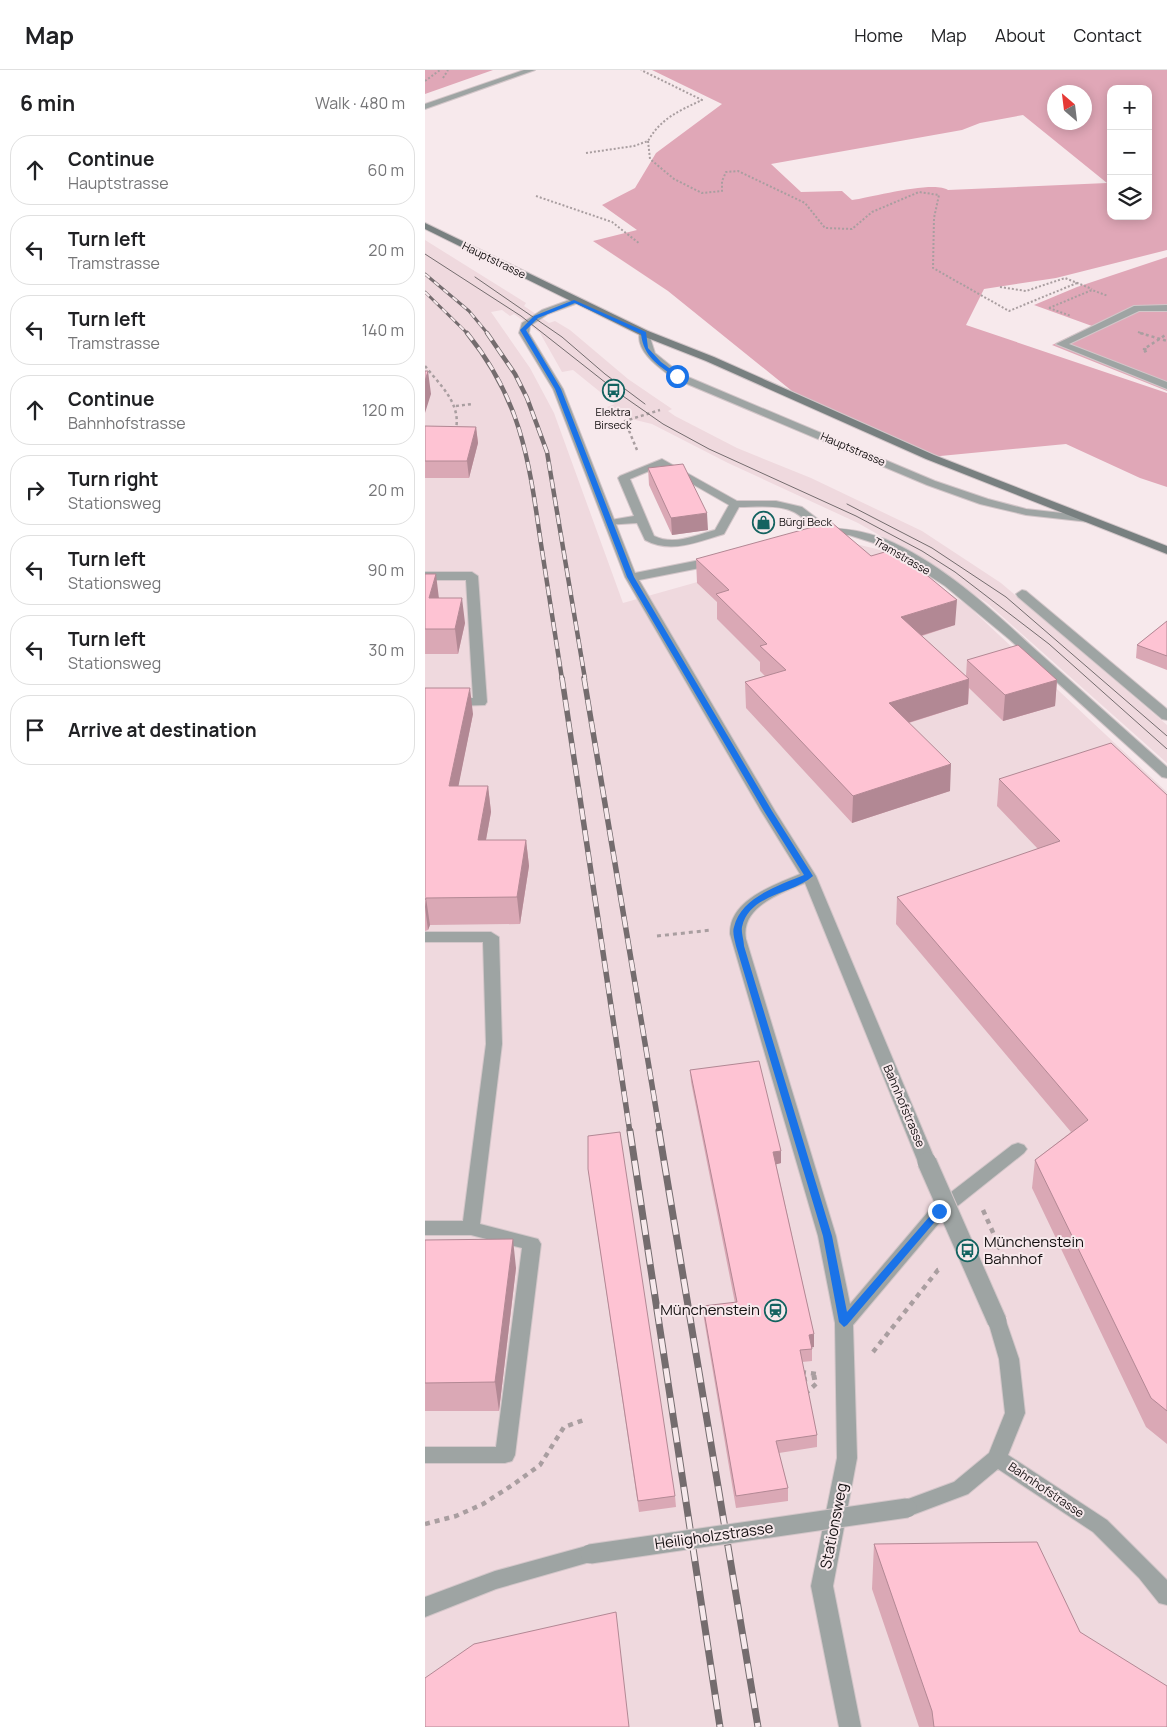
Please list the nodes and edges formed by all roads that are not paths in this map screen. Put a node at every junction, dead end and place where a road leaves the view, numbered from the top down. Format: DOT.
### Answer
graph roads {
  1 [pos="531,70"];
  2 [pos="425,107"];
  3 [pos="425,226"];
  4 [pos="575,301"];
  5 [pos="1167,308"];
  6 [pos="644,333"];
  7 [pos="1167,386"];
  8 [pos="735,504"];
  9 [pos="641,519"];
  10 [pos="1089,519"];
  11 [pos="609,523"];
  12 [pos="826,530"];
  13 [pos="806,536"];
  14 [pos="1167,550"];
  15 [pos="725,558"];
  16 [pos="425,576"];
  17 [pos="631,577"];
  18 [pos="1022,594"];
  19 [pos="425,703"];
  20 [pos="1167,716"];
  21 [pos="1167,774"];
  22 [pos="809,876"];
  23 [pos="425,937"];
  24 [pos="1018,1149"];
  25 [pos="425,1228"];
  26 [pos="471,1228"];
  27 [pos="844,1322"];
  28 [pos="425,1455"];
  29 [pos="997,1458"];
  30 [pos="1167,1596"];
  31 [pos="425,1607"];
  32 [pos="850,1727"];
  1 -- 2 [label="street"];
  3 -- 4 [label="main road, Hauptstrasse"];
  4 -- 6 [label="main road, Hauptstrasse"];
  4 -- 11 [label="street"];
  5 -- 7 [label="street"];
  6 -- 10 [label="main road, Hauptstrasse"];
  6 -- 10 [label="street, Hauptstrasse"];
  8 -- 9 [label="street"];
  8 -- 9 [label="street"];
  8 -- 12 [label="street"];
  9 -- 11 [label="street"];
  10 -- 14 [label="main road, Hauptstrasse"];
  11 -- 17 [label="street"];
  12 -- 13 [label="street, Tramstrasse"];
  12 -- 21 [label="street, Tramstrasse"];
  15 -- 17 [label="street"];
  16 -- 19 [label="street"];
  17 -- 22 [label="street, Bahnhofstrasse"];
  18 -- 20 [label="street"];
  22 -- 27 [label="street, Stationsweg"];
  22 -- 29 [label="street, Bahnhofstrasse, bridge"];
  23 -- 26 [label="street"];
  24 -- 27 [label="street"];
  25 -- 26 [label="street"];
  26 -- 28 [label="street"];
  27 -- 32 [label="street, Stationsweg"];
  29 -- 30 [label="street, Bahnhofstrasse"];
  29 -- 31 [label="street, Heiligholzstrasse, bridge"];
}
